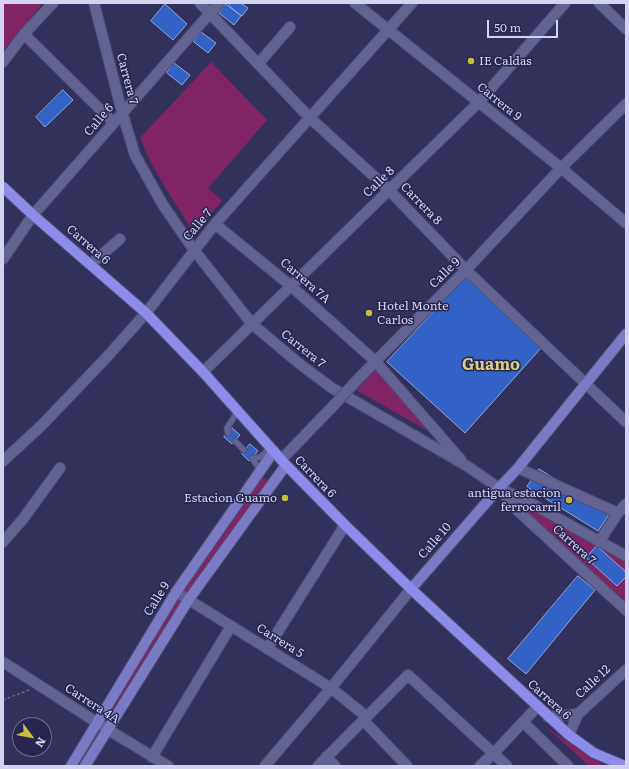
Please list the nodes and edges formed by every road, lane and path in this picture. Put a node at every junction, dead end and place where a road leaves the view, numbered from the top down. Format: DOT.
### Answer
graph roads {
  1 [pos="53,3"];
  2 [pos="94,3"];
  3 [pos="200,3"];
  4 [pos="219,3"];
  5 [pos="355,3"];
  6 [pos="412,3"];
  7 [pos="565,3"];
  8 [pos="600,3"];
  9 [pos="210,13"];
  10 [pos="290,27"];
  11 [pos="626,29"];
  12 [pos="388,30"];
  13 [pos="24,34"];
  14 [pos="3,62"];
  15 [pos="258,64"];
  16 [pos="480,102"];
  17 [pos="626,104"];
  18 [pos="122,112"];
  19 [pos="309,117"];
  20 [pos="114,123"];
  21 [pos="561,168"];
  22 [pos="3,186"];
  23 [pos="389,190"];
  24 [pos="33,215"];
  25 [pos="626,223"];
  26 [pos="215,224"];
  27 [pos="120,239"];
  28 [pos="194,250"];
  29 [pos="3,259"];
  30 [pos="91,264"];
  31 [pos="466,270"];
  32 [pos="292,286"];
  33 [pos="146,313"];
  34 [pos="252,324"];
  35 [pos="626,334"];
  36 [pos="375,361"];
  37 [pos="203,372"];
  38 [pos="586,384"];
  39 [pos="238,411"];
  40 [pos="626,422"];
  41 [pos="228,433"];
  42 [pos="235,441"];
  43 [pos="244,450"];
  44 [pos="272,450"];
  45 [pos="3,461"];
  46 [pos="284,462"];
  47 [pos="467,466"];
  48 [pos="60,468"];
  49 [pos="518,468"];
  50 [pos="260,470"];
  51 [pos="499,488"];
  52 [pos="626,504"];
  53 [pos="618,513"];
  54 [pos="345,525"];
  55 [pos="3,542"];
  56 [pos="599,542"];
  57 [pos="626,556"];
  58 [pos="411,589"];
  59 [pos="176,592"];
  60 [pos="189,599"];
  61 [pos="626,610"];
  62 [pos="232,626"];
  63 [pos="267,649"];
  64 [pos="3,662"];
  65 [pos="626,670"];
  66 [pos="42,688"];
  67 [pos="331,688"];
  68 [pos="3,700"];
  69 [pos="537,707"];
  70 [pos="578,714"];
  71 [pos="548,716"];
  72 [pos="365,719"];
  73 [pos="523,722"];
  74 [pos="97,723"];
  75 [pos="106,729"];
  76 [pos="569,735"];
  77 [pos="494,753"];
  78 [pos="152,757"];
  79 [pos="326,757"];
  80 [pos="71,766"];
  81 [pos="85,766"];
  82 [pos="168,766"];
  83 [pos="265,766"];
  84 [pos="318,766"];
  85 [pos="335,766"];
  86 [pos="408,766"];
  87 [pos="480,766"];
  88 [pos="507,766"];
  89 [pos="568,766"];
  90 [pos="625,766"];
  1 -- 13 [label="street"];
  2 -- 18 [label="street, Carrera 7"];
  3 -- 9 [label="street, Carrera 8"];
  4 -- 9 [label="street, Calle 6"];
  5 -- 12 [label="street, Carrera 9"];
  6 -- 12 [label="street, Calle 7"];
  7 -- 16 [label="street, Calle 8"];
  8 -- 11 [label="street"];
  9 -- 15 [label="street, Carrera 8"];
  9 -- 18 [label="street, Calle 6"];
  10 -- 15 [label="street"];
  12 -- 16 [label="street, Carrera 9"];
  12 -- 19 [label="street, Calle 7"];
  13 -- 14 [label="street"];
  13 -- 20 [label="street"];
  15 -- 19 [label="street, Carrera 8"];
  16 -- 21 [label="street, Carrera 9"];
  16 -- 23 [label="street, Calle 8"];
  17 -- 21 [label="street, Calle 9"];
  18 -- 20 [label="street, Calle 6"];
  18 -- 28 [label="street, Carrera 7"];
  19 -- 23 [label="street, Carrera 8"];
  19 -- 26 [label="street, Calle 7"];
  20 -- 24 [label="street, Calle 6"];
  21 -- 25 [label="street, Carrera 9"];
  21 -- 31 [label="street, Calle 9"];
  22 -- 24 [label="main road, Carrera 6"];
  23 -- 31 [label="street, Carrera 8"];
  23 -- 32 [label="street, Calle 8"];
  24 -- 29 [label="street, Calle 6"];
  24 -- 30 [label="main road, Carrera 6"];
  26 -- 28 [label="street, Calle 7"];
  26 -- 32 [label="street, Carrera 7A"];
  27 -- 30 [label="street"];
  28 -- 33 [label="street, Calle 7"];
  28 -- 34 [label="street, Carrera 7"];
  30 -- 33 [label="main road, Carrera 6"];
  31 -- 36 [label="street, Calle 9"];
  31 -- 38 [label="street, Carrera 8"];
  32 -- 34 [label="street, Calle 8"];
  32 -- 36 [label="street, Carrera 7A"];
  33 -- 37 [label="main road, Carrera 6"];
  33 -- 45 [label="street, Calle 7"];
  34 -- 37 [label="street, Calle 8"];
  34 -- 47 [label="street, Carrera 7"];
  35 -- 38 [label="street, Calle 10"];
  36 -- 46 [label="street, Calle 9, bridge"];
  36 -- 47 [label="street, Carrera 7A"];
  37 -- 39 [label="main road, Carrera 6"];
  38 -- 40 [label="street, Carrera 8"];
  38 -- 49 [label="street, Calle 10"];
  39 -- 41 [label="lane"];
  39 -- 44 [label="main road, Carrera 6"];
  42 -- 43 [label="lane"];
  44 -- 46 [label="main road, Carrera 6"];
  44 -- 50 [label="street, Calle 9"];
  44 -- 50 [label="lane"];
  46 -- 54 [label="main road, Carrera 6"];
  46 -- 60 [label="street, Calle 9"];
  47 -- 51 [label="street, Carrera 7"];
  48 -- 55 [label="street"];
  49 -- 51 [label="street, Calle 10"];
  49 -- 53 [label="street"];
  50 -- 59 [label="street, Calle 9"];
  51 -- 56 [label="street"];
  51 -- 58 [label="street, Calle 10"];
  51 -- 61 [label="street, Carrera 7"];
  52 -- 53 [label="street"];
  53 -- 56 [label="street"];
  54 -- 58 [label="main road, Carrera 6"];
  54 -- 63 [label="street"];
  56 -- 57 [label="street"];
  58 -- 67 [label="street, Calle 10"];
  58 -- 69 [label="main road, Carrera 6"];
  59 -- 60 [label="street, Carrera 5"];
  59 -- 74 [label="street, Calle 9"];
  60 -- 62 [label="street, Carrera 5"];
  60 -- 75 [label="street, Calle 9"];
  62 -- 63 [label="street, Carrera 5"];
  62 -- 78 [label="street"];
  63 -- 67 [label="street, Carrera 5"];
  64 -- 66 [label="street, Carrera 4A"];
  65 -- 70 [label="street, Calle 12"];
  66 -- 68 [label="path"];
  66 -- 74 [label="street, Carrera 4A"];
  67 -- 72 [label="street, Carrera 5"];
  67 -- 83 [label="street, Calle 10"];
  69 -- 71 [label="main road, Carrera 6"];
  69 -- 73 [label="street"];
  70 -- 71 [label="street"];
  70 -- 76 [label="street, Calle 12"];
  71 -- 76 [label="main road, Carrera 6"];
  72 -- 77 [label="street"];
  72 -- 79 [label="street"];
  72 -- 86 [label="street, Carrera 5"];
  73 -- 77 [label="street"];
  73 -- 89 [label="street"];
  74 -- 75 [label="street, Carrera 4A"];
  74 -- 80 [label="street, Calle 9"];
  75 -- 78 [label="street, Carrera 4A"];
  75 -- 81 [label="street, Calle 9"];
  76 -- 90 [label="main road, Carrera 6"];
  77 -- 87 [label="street"];
  77 -- 88 [label="street"];
  78 -- 82 [label="street, Carrera 4A"];
  79 -- 84 [label="street"];
  79 -- 85 [label="street"];
}
